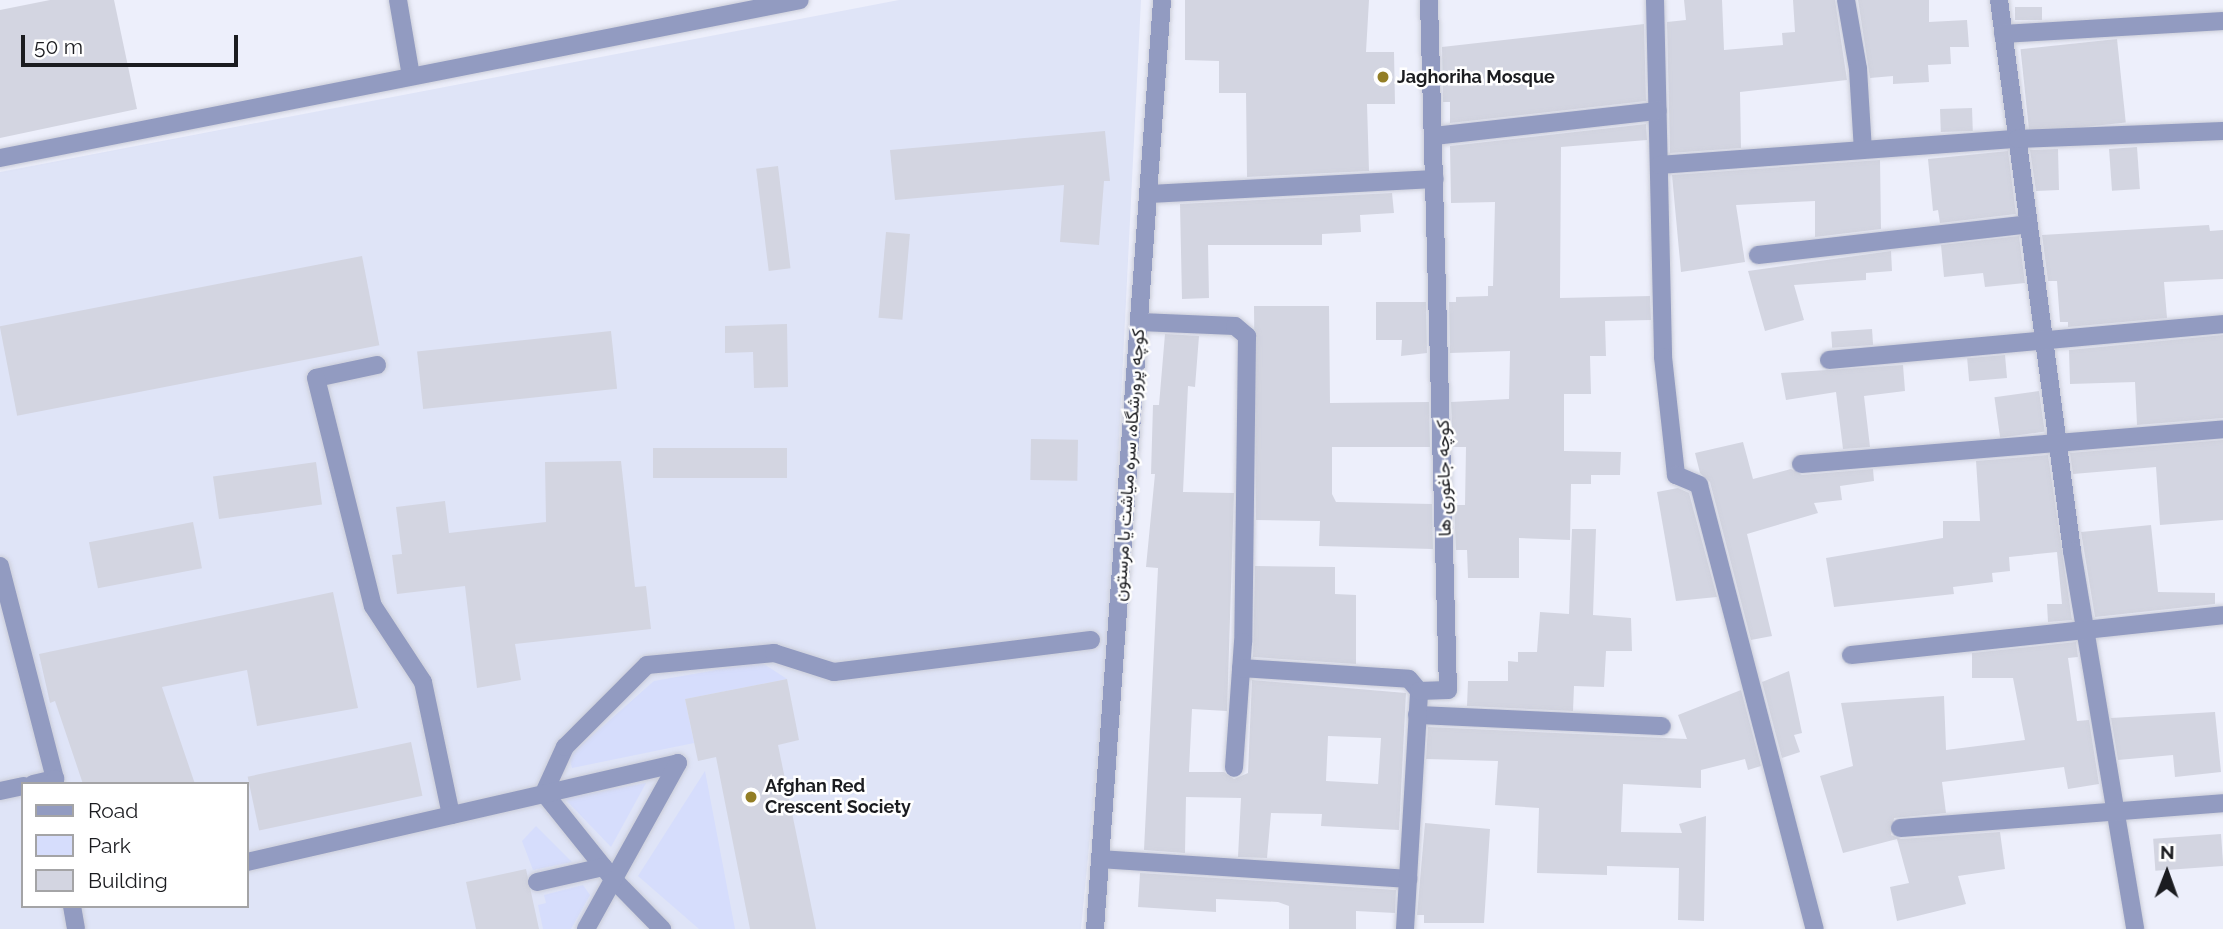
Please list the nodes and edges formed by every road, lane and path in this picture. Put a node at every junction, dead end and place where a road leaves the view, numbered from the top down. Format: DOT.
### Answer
graph roads {
  1 [pos="398,0"];
  2 [pos="800,0"];
  3 [pos="1162,0"];
  4 [pos="1429,0"];
  5 [pos="1655,0"];
  6 [pos="1846,0"];
  7 [pos="1999,0"];
  8 [pos="2223,21"];
  9 [pos="2003,34"];
  10 [pos="411,76"];
  11 [pos="1658,111"];
  12 [pos="2223,131"];
  13 [pos="1434,136"];
  14 [pos="2017,139"];
  15 [pos="1863,150"];
  16 [pos="0,158"];
  17 [pos="1659,165"];
  18 [pos="1435,179"];
  19 [pos="1149,194"];
  20 [pos="2028,223"];
  21 [pos="1758,256"];
  22 [pos="1140,322"];
  23 [pos="2223,324"];
  24 [pos="2043,337"];
  25 [pos="1829,360"];
  26 [pos="377,365"];
  27 [pos="2223,429"];
  28 [pos="2058,444"];
  29 [pos="1801,464"];
  30 [pos="0,566"];
  31 [pos="2223,615"];
  32 [pos="2085,627"];
  33 [pos="1091,640"];
  34 [pos="1851,655"];
  35 [pos="1241,668"];
  36 [pos="1419,691"];
  37 [pos="1418,715"];
  38 [pos="1662,726"];
  39 [pos="1234,768"];
  40 [pos="55,781"];
  41 [pos="21,786"];
  42 [pos="0,791"];
  43 [pos="544,793"];
  44 [pos="2223,803"];
  45 [pos="2115,814"];
  46 [pos="451,815"];
  47 [pos="1900,828"];
  48 [pos="1100,859"];
  49 [pos="248,862"];
  50 [pos="608,874"];
  51 [pos="1408,879"];
  52 [pos="537,881"];
  53 [pos="72,908"];
  54 [pos="76,929"];
  55 [pos="586,929"];
  56 [pos="662,929"];
  57 [pos="1096,929"];
  58 [pos="1405,929"];
  59 [pos="1815,929"];
  60 [pos="2134,929"];
  1 -- 10 [label="street"];
  2 -- 10 [label="street"];
  3 -- 19 [label="street, کوچه پرورشگاه، سره میاشت یا مرستون"];
  4 -- 13 [label="street, کوچه جاغوری ها"];
  5 -- 11 [label="street"];
  6 -- 15 [label="street"];
  7 -- 9 [label="street"];
  8 -- 9 [label="street"];
  9 -- 14 [label="street"];
  10 -- 16 [label="street"];
  11 -- 13 [label="street"];
  11 -- 17 [label="street"];
  12 -- 14 [label="street"];
  13 -- 18 [label="street, کوچه جاغوری ها"];
  14 -- 15 [label="street"];
  14 -- 20 [label="street"];
  15 -- 17 [label="street"];
  17 -- 59 [label="street"];
  18 -- 19 [label="street"];
  18 -- 36 [label="street, کوچه جاغوری ها"];
  19 -- 22 [label="street, کوچه پرورشگاه، سره میاشت یا مرستون"];
  20 -- 21 [label="street"];
  20 -- 24 [label="street"];
  22 -- 35 [label="street"];
  22 -- 48 [label="street, کوچه پرورشگاه، سره میاشت یا مرستون"];
  23 -- 24 [label="street"];
  24 -- 25 [label="street"];
  24 -- 28 [label="street"];
  26 -- 46 [label="street"];
  27 -- 28 [label="street"];
  28 -- 29 [label="street"];
  28 -- 32 [label="street"];
  30 -- 40 [label="street"];
  31 -- 32 [label="street"];
  32 -- 34 [label="street"];
  32 -- 45 [label="street"];
  33 -- 43 [label="street"];
  35 -- 36 [label="street"];
  35 -- 39 [label="street"];
  36 -- 37 [label="street"];
  37 -- 38 [label="street"];
  37 -- 51 [label="street"];
  41 -- 42 [label="street"];
  43 -- 46 [label="street"];
  43 -- 50 [label="street"];
  43 -- 50 [label="street"];
  44 -- 45 [label="street"];
  45 -- 47 [label="street"];
  45 -- 60 [label="street"];
  46 -- 49 [label="street"];
  48 -- 51 [label="street"];
  48 -- 57 [label="street, کوچه پرورشگاه، سره میاشت یا مرستون"];
  50 -- 52 [label="street"];
  50 -- 55 [label="street"];
  50 -- 56 [label="street"];
  51 -- 58 [label="street"];
  53 -- 54 [label="street"];
}
